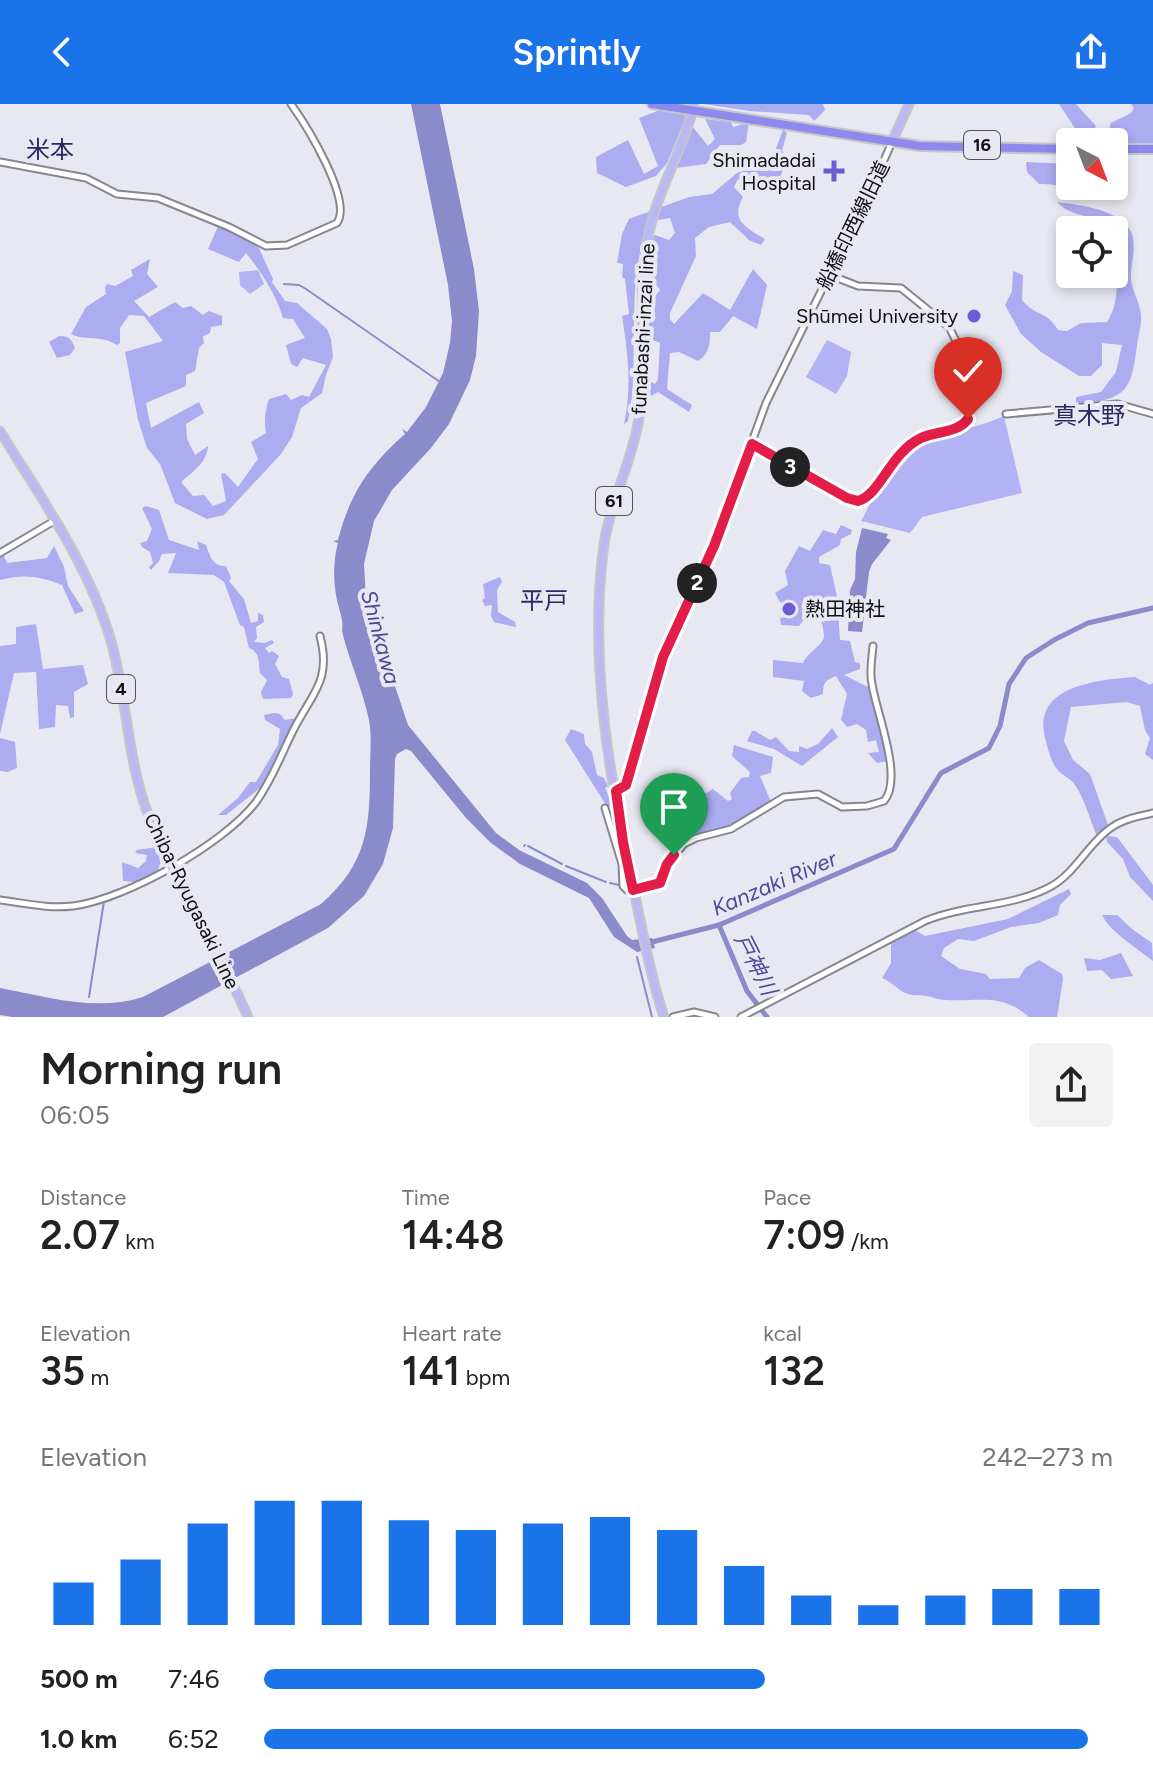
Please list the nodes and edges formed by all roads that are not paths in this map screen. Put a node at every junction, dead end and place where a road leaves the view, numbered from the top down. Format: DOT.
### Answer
graph roads {
  1 [pos="291,104"];
  2 [pos="652,104"];
  3 [pos="680,104"];
  4 [pos="909,104"];
  5 [pos="694,108"];
  6 [pos="893,140"];
  7 [pos="1056,147"];
  8 [pos="1128,147"];
  9 [pos="1153,147"];
  10 [pos="0,162"];
  11 [pos="830,275"];
  12 [pos="1006,414"];
  13 [pos="1153,414"];
  14 [pos="0,431"];
  15 [pos="752,444"];
  16 [pos="54,521"];
  17 [pos="0,553"];
  18 [pos="320,636"];
  19 [pos="873,646"];
  20 [pos="616,791"];
  21 [pos="605,808"];
  22 [pos="1153,813"];
  23 [pos="171,866"];
  24 [pos="633,890"];
  25 [pos="0,900"];
  26 [pos="248,1017"];
  27 [pos="664,1017"];
  28 [pos="673,1017"];
  29 [pos="715,1017"];
  30 [pos="741,1017"];
  1 -- 10 [label="street"];
  2 -- 5 [label="highway, 16"];
  3 -- 5 [label="highway, 16"];
  4 -- 6 [label="main road"];
  5 -- 6 [label="highway, 16"];
  5 -- 20 [label="main road, funabashi-inzai line / 61"];
  6 -- 7 [label="highway, 16"];
  6 -- 11 [label="street, 船橋印西線旧道"];
  8 -- 9 [label="highway"];
  11 -- 15 [label="street, 船橋印西線旧道"];
  11 -- 15 [label="street"];
  12 -- 13 [label="street"];
  14 -- 16 [label="main road, Chiba-Ryugasaki Line / 4"];
  15 -- 20 [label="street, 船橋印西線旧道"];
  16 -- 17 [label="street"];
  16 -- 23 [label="main road, Chiba-Ryugasaki Line / 4"];
  18 -- 23 [label="street"];
  19 -- 24 [label="street"];
  20 -- 24 [label="main road, funabashi-inzai line / 61"];
  21 -- 24 [label="street"];
  22 -- 30 [label="street"];
  23 -- 25 [label="street"];
  23 -- 26 [label="main road, Chiba-Ryugasaki Line / 4"];
  24 -- 27 [label="main road, funabashi-inzai line / 61"];
  28 -- 29 [label="street"];
}
